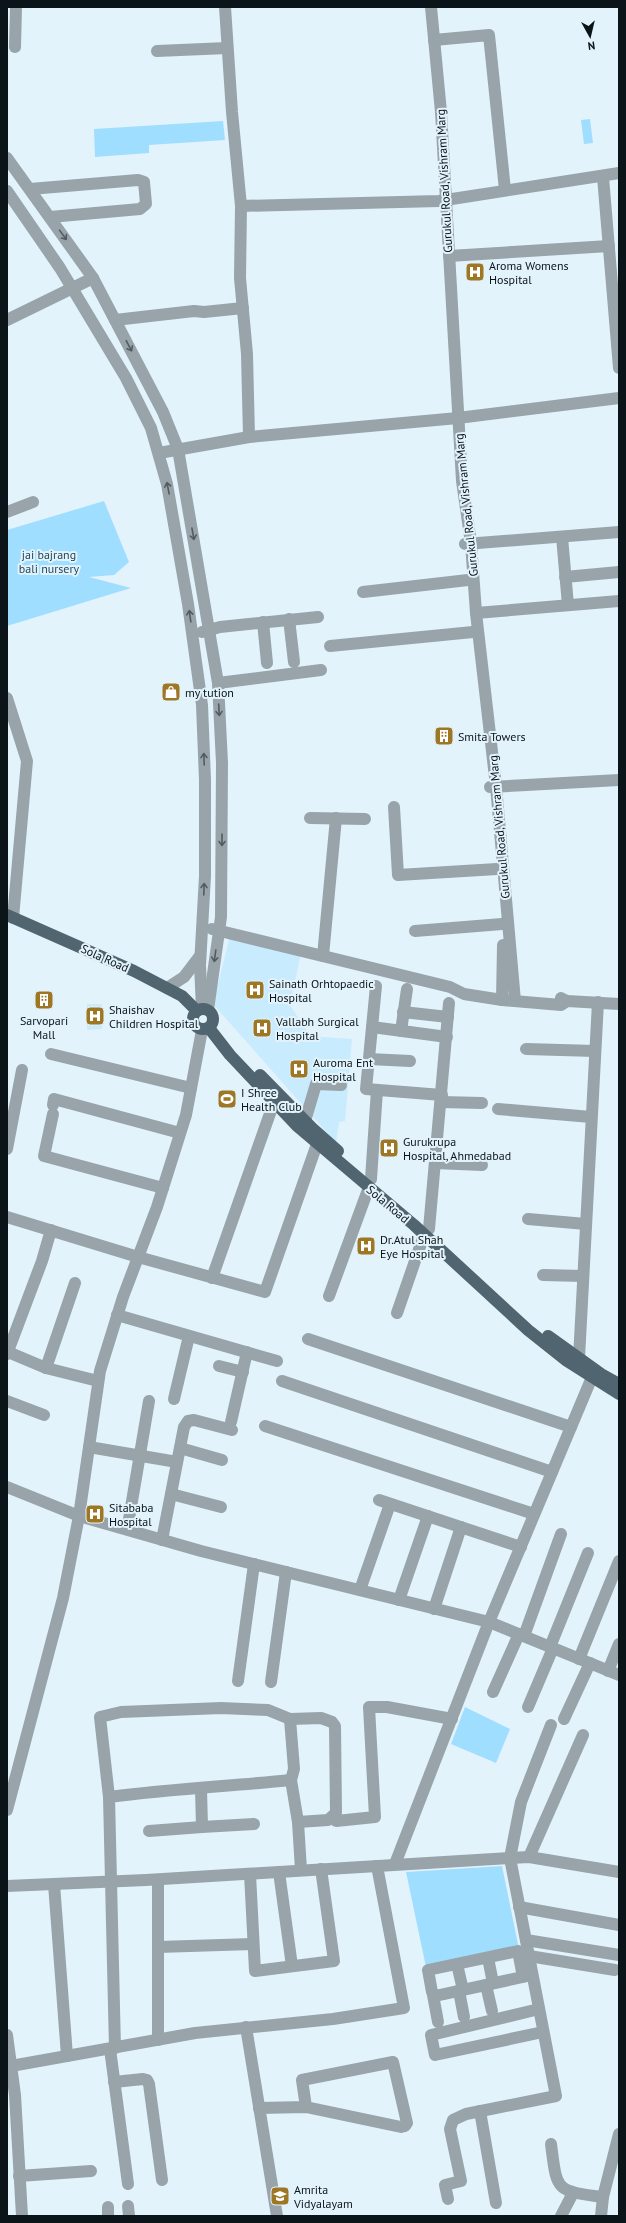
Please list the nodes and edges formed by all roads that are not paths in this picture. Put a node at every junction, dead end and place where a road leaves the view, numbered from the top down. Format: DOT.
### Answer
graph roads {
  1 [pos="16,7"];
  2 [pos="225,7"];
  3 [pos="426,7"];
  4 [pos="431,7"];
  5 [pos="434,40"];
  6 [pos="15,47"];
  7 [pos="227,48"];
  8 [pos="157,51"];
  9 [pos="7,158"];
  10 [pos="619,173"];
  11 [pos="603,177"];
  12 [pos="30,189"];
  13 [pos="505,190"];
  14 [pos="7,191"];
  15 [pos="442,200"];
  16 [pos="241,206"];
  17 [pos="50,218"];
  18 [pos="609,246"];
  19 [pos="449,256"];
  20 [pos="615,261"];
  21 [pos="93,278"];
  22 [pos="72,288"];
  23 [pos="243,308"];
  24 [pos="7,320"];
  25 [pos="115,320"];
  26 [pos="618,348"];
  27 [pos="619,368"];
  28 [pos="619,398"];
  29 [pos="456,418"];
  30 [pos="249,437"];
  31 [pos="178,449"];
  32 [pos="159,453"];
  33 [pos="33,502"];
  34 [pos="7,512"];
  35 [pos="619,532"];
  36 [pos="562,537"];
  37 [pos="468,543"];
  38 [pos="619,572"];
  39 [pos="565,577"];
  40 [pos="468,580"];
  41 [pos="363,592"];
  42 [pos="619,601"];
  43 [pos="568,605"];
  44 [pos="476,612"];
  45 [pos="318,616"];
  46 [pos="289,619"];
  47 [pos="263,622"];
  48 [pos="209,630"];
  49 [pos="473,632"];
  50 [pos="193,634"];
  51 [pos="330,646"];
  52 [pos="294,662"];
  53 [pos="268,663"];
  54 [pos="321,670"];
  55 [pos="218,683"];
  56 [pos="7,698"];
  57 [pos="619,780"];
  58 [pos="493,786"];
  59 [pos="394,807"];
  60 [pos="310,818"];
  61 [pos="336,818"];
  62 [pos="365,819"];
  63 [pos="497,870"];
  64 [pos="9,918"];
  65 [pos="502,924"];
  66 [pos="203,928"];
  67 [pos="219,930"];
  68 [pos="415,931"];
  69 [pos="200,956"];
  70 [pos="323,956"];
  71 [pos="376,986"];
  72 [pos="167,988"];
  73 [pos="406,989"];
  74 [pos="502,996"];
  75 [pos="515,997"];
  76 [pos="598,1002"];
  77 [pos="449,1003"];
  78 [pos="619,1004"];
  79 [pos="200,1011"];
  80 [pos="404,1012"];
  81 [pos="448,1017"];
  82 [pos="208,1027"];
  83 [pos="372,1027"];
  84 [pos="401,1031"];
  85 [pos="446,1037"];
  86 [pos="526,1049"];
  87 [pos="595,1051"];
  88 [pos="51,1054"];
  89 [pos="369,1059"];
  90 [pos="410,1061"];
  91 [pos="22,1070"];
  92 [pos="341,1085"];
  93 [pos="191,1088"];
  94 [pos="377,1090"];
  95 [pos="441,1098"];
  96 [pos="274,1102"];
  97 [pos="482,1103"];
  98 [pos="498,1109"];
  99 [pos="592,1117"];
  100 [pos="305,1121"];
  101 [pos="180,1133"];
  102 [pos="317,1144"];
  103 [pos="7,1149"];
  104 [pos="435,1163"];
  105 [pos="482,1165"];
  106 [pos="370,1183"];
  107 [pos="163,1188"];
  108 [pos="7,1217"];
  109 [pos="528,1219"];
  110 [pos="586,1224"];
  111 [pos="51,1230"];
  112 [pos="427,1232"];
  113 [pos="138,1257"];
  114 [pos="543,1275"];
  115 [pos="583,1276"];
  116 [pos="212,1278"];
  117 [pos="75,1283"];
  118 [pos="329,1296"];
  119 [pos="397,1313"];
  120 [pos="117,1315"];
  121 [pos="189,1336"];
  122 [pos="308,1339"];
  123 [pos="247,1352"];
  124 [pos="7,1353"];
  125 [pos="579,1358"];
  126 [pos="276,1361"];
  127 [pos="219,1366"];
  128 [pos="46,1368"];
  129 [pos="243,1372"];
  130 [pos="593,1374"];
  131 [pos="98,1381"];
  132 [pos="282,1381"];
  133 [pos="619,1384"];
  134 [pos="619,1394"];
  135 [pos="174,1399"];
  136 [pos="149,1401"];
  137 [pos="7,1402"];
  138 [pos="44,1415"];
  139 [pos="266,1426"];
  140 [pos="571,1427"];
  141 [pos="89,1446"];
  142 [pos="180,1448"];
  143 [pos="140,1455"];
  144 [pos="222,1460"];
  145 [pos="177,1462"];
  146 [pos="552,1472"];
  147 [pos="7,1487"];
  148 [pos="171,1494"];
  149 [pos="222,1507"];
  150 [pos="534,1514"];
  151 [pos="79,1516"];
  152 [pos="428,1516"];
  153 [pos="129,1519"];
  154 [pos="461,1527"];
  155 [pos="561,1534"];
  156 [pos="162,1540"];
  157 [pos="521,1547"];
  158 [pos="588,1553"];
  159 [pos="619,1561"];
  160 [pos="254,1564"];
  161 [pos="286,1572"];
  162 [pos="360,1590"];
  163 [pos="398,1600"];
  164 [pos="434,1608"];
  165 [pos="489,1622"];
  166 [pos="521,1635"];
  167 [pos="619,1644"];
  168 [pos="552,1648"];
  169 [pos="584,1661"];
  170 [pos="614,1673"];
  171 [pos="238,1681"];
  172 [pos="271,1682"];
  173 [pos="493,1692"];
  174 [pos="528,1707"];
  175 [pos="290,1719"];
  176 [pos="452,1719"];
  177 [pos="564,1719"];
  178 [pos="551,1725"];
  179 [pos="583,1735"];
  180 [pos="292,1780"];
  181 [pos="201,1789"];
  182 [pos="110,1797"];
  183 [pos="7,1810"];
  184 [pos="333,1816"];
  185 [pos="298,1822"];
  186 [pos="254,1824"];
  187 [pos="202,1828"];
  188 [pos="150,1831"];
  189 [pos="529,1857"];
  190 [pos="510,1858"];
  191 [pos="395,1864"];
  192 [pos="376,1866"];
  193 [pos="321,1869"];
  194 [pos="301,1870"];
  195 [pos="279,1872"];
  196 [pos="619,1872"];
  197 [pos="250,1874"];
  198 [pos="158,1880"];
  199 [pos="112,1882"];
  200 [pos="54,1884"];
  201 [pos="7,1886"];
  202 [pos="519,1907"];
  203 [pos="619,1925"];
  204 [pos="526,1940"];
  205 [pos="253,1944"];
  206 [pos="565,1946"];
  207 [pos="158,1947"];
  208 [pos="619,1955"];
  209 [pos="529,1956"];
  210 [pos="488,1958"];
  211 [pos="562,1962"];
  212 [pos="458,1964"];
  213 [pos="292,1966"];
  214 [pos="615,1970"];
  215 [pos="527,1976"];
  216 [pos="489,1984"];
  217 [pos="461,1990"];
  218 [pos="433,1995"];
  219 [pos="539,2009"];
  220 [pos="492,2011"];
  221 [pos="464,2017"];
  222 [pos="438,2022"];
  223 [pos="246,2027"];
  224 [pos="544,2032"];
  225 [pos="7,2035"];
  226 [pos="158,2040"];
  227 [pos="113,2048"];
  228 [pos="67,2056"];
  229 [pos="11,2066"];
  230 [pos="114,2082"];
  231 [pos="306,2107"];
  232 [pos="259,2108"];
  233 [pos="480,2111"];
  234 [pos="618,2141"];
  235 [pos="551,2144"];
  236 [pos="91,2171"];
  237 [pos="19,2176"];
  238 [pos="162,2180"];
  239 [pos="128,2184"];
  240 [pos="573,2193"];
  241 [pos="603,2197"];
  242 [pos="448,2199"];
  243 [pos="496,2203"];
  244 [pos="22,2216"];
  245 [pos="277,2216"];
  246 [pos="561,2216"];
  247 [pos="601,2216"];
  1 -- 6 [label="street"];
  2 -- 7 [label="street"];
  3 -- 15 [label="street, Gurukul Road, Vishram Marg"];
  4 -- 5 [label="street, Gurukul Road, Vishram Marg"];
  5 -- 13 [label="street"];
  5 -- 15 [label="street, Gurukul Road, Vishram Marg"];
  7 -- 8 [label="street"];
  7 -- 16 [label="street"];
  9 -- 12 [label="street"];
  10 -- 11 [label="street"];
  11 -- 13 [label="street"];
  11 -- 18 [label="street"];
  12 -- 17 [label="street"];
  12 -- 17 [label="street"];
  13 -- 15 [label="street"];
  14 -- 22 [label="street"];
  15 -- 16 [label="street"];
  15 -- 19 [label="street, Gurukul Road, Vishram Marg"];
  15 -- 29 [label="street, Gurukul Road, Vishram Marg"];
  16 -- 23 [label="street"];
  17 -- 21 [label="street, one-way"];
  18 -- 19 [label="street"];
  18 -- 20 [label="street"];
  19 -- 29 [label="street, Gurukul Road, Vishram Marg"];
  20 -- 26 [label="street"];
  21 -- 22 [label="street"];
  21 -- 25 [label="street"];
  22 -- 24 [label="street"];
  22 -- 32 [label="street"];
  23 -- 25 [label="street"];
  23 -- 30 [label="street"];
  25 -- 31 [label="street, one-way"];
  26 -- 27 [label="street"];
  28 -- 29 [label="street"];
  29 -- 30 [label="street"];
  29 -- 37 [label="street, Gurukul Road, Vishram Marg"];
  30 -- 31 [label="street"];
  31 -- 32 [label="street"];
  31 -- 48 [label="street, one-way"];
  50 -- 32 [label="street, one-way"];
  33 -- 34 [label="street"];
  35 -- 36 [label="street"];
  36 -- 37 [label="street"];
  36 -- 39 [label="street"];
  37 -- 40 [label="street, Gurukul Road, Vishram Marg"];
  37 -- 44 [label="street, Gurukul Road, Vishram Marg"];
  38 -- 39 [label="street"];
  39 -- 43 [label="street"];
  40 -- 41 [label="street"];
  40 -- 49 [label="street, Gurukul Road, Vishram Marg"];
  42 -- 43 [label="street"];
  43 -- 44 [label="street"];
  44 -- 58 [label="street, Gurukul Road, Vishram Marg"];
  45 -- 46 [label="street"];
  46 -- 47 [label="street"];
  46 -- 52 [label="street"];
  47 -- 48 [label="street"];
  47 -- 53 [label="street"];
  48 -- 50 [label="street"];
  48 -- 55 [label="street"];
  49 -- 51 [label="street"];
  49 -- 58 [label="street, Gurukul Road, Vishram Marg"];
  66 -- 50 [label="street, one-way"];
  54 -- 55 [label="street"];
  55 -- 67 [label="street, one-way"];
  56 -- 64 [label="street"];
  57 -- 58 [label="street"];
  58 -- 63 [label="street, Gurukul Road, Vishram Marg"];
  58 -- 75 [label="street, Gurukul Road, Vishram Marg"];
  59 -- 63 [label="street"];
  60 -- 61 [label="street"];
  61 -- 62 [label="street"];
  61 -- 70 [label="street"];
  63 -- 65 [label="street, Gurukul Road, Vishram Marg"];
  64 -- 72 [label="main road, Sola Road"];
  64 -- 79 [label="main road, Sola Road"];
  65 -- 68 [label="street"];
  65 -- 74 [label="street, Gurukul Road, Vishram Marg"];
  66 -- 67 [label="street"];
  66 -- 69 [label="street"];
  67 -- 70 [label="street"];
  67 -- 79 [label="street, one-way"];
  69 -- 72 [label="street"];
  69 -- 79 [label="street"];
  70 -- 74 [label="street"];
  71 -- 83 [label="street"];
  72 -- 79 [label="main road, Sola Road"];
  73 -- 80 [label="street"];
  74 -- 75 [label="street"];
  75 -- 76 [label="street"];
  76 -- 78 [label="street"];
  76 -- 87 [label="street"];
  77 -- 81 [label="street"];
  79 -- 82 [label="main road"];
  79 -- 82 [label="main road"];
  80 -- 81 [label="street"];
  80 -- 84 [label="street"];
  81 -- 85 [label="street"];
  82 -- 93 [label="street"];
  82 -- 96 [label="main road, Sola Road"];
  82 -- 100 [label="main road, Sola Road"];
  83 -- 84 [label="street"];
  83 -- 89 [label="street"];
  84 -- 85 [label="street"];
  85 -- 95 [label="street"];
  86 -- 87 [label="street"];
  87 -- 99 [label="street"];
  88 -- 93 [label="street"];
  89 -- 90 [label="street"];
  89 -- 94 [label="street"];
  91 -- 103 [label="street"];
  92 -- 100 [label="street"];
  93 -- 101 [label="street"];
  94 -- 95 [label="street"];
  94 -- 106 [label="street"];
  95 -- 97 [label="street"];
  95 -- 104 [label="street"];
  96 -- 102 [label="main road, Sola Road"];
  96 -- 116 [label="street"];
  98 -- 99 [label="street"];
  99 -- 110 [label="street"];
  100 -- 106 [label="main road, Sola Road"];
  101 -- 107 [label="street"];
  101 -- 107 [label="street"];
  102 -- 106 [label="main road, Sola Road"];
  102 -- 116 [label="street"];
  104 -- 105 [label="street"];
  104 -- 112 [label="street"];
  106 -- 112 [label="main road, Sola Road"];
  106 -- 118 [label="street"];
  107 -- 113 [label="street"];
  108 -- 111 [label="street"];
  109 -- 110 [label="street"];
  110 -- 115 [label="street"];
  111 -- 113 [label="street"];
  111 -- 124 [label="street"];
  112 -- 119 [label="street"];
  112 -- 125 [label="main road, Sola Road"];
  112 -- 130 [label="main road, Sola Road"];
  113 -- 116 [label="street"];
  113 -- 120 [label="street"];
  114 -- 115 [label="street"];
  115 -- 125 [label="street"];
  117 -- 128 [label="street"];
  120 -- 121 [label="street"];
  120 -- 131 [label="street"];
  121 -- 123 [label="street"];
  121 -- 135 [label="street"];
  122 -- 140 [label="street"];
  123 -- 126 [label="street"];
  123 -- 129 [label="street"];
  124 -- 128 [label="street"];
  125 -- 130 [label="main road, Sola Road"];
  127 -- 129 [label="street"];
  128 -- 131 [label="street"];
  129 -- 142 [label="street"];
  130 -- 133 [label="main road, Sola Road"];
  130 -- 134 [label="main road, Sola Road"];
  130 -- 140 [label="street"];
  131 -- 141 [label="street"];
  132 -- 146 [label="street"];
  136 -- 143 [label="street"];
  137 -- 138 [label="street"];
  139 -- 150 [label="street"];
  140 -- 146 [label="street"];
  141 -- 143 [label="street"];
  141 -- 151 [label="street"];
  142 -- 144 [label="street"];
  142 -- 145 [label="street"];
  143 -- 145 [label="street"];
  143 -- 153 [label="street"];
  145 -- 148 [label="street"];
  146 -- 150 [label="street"];
  147 -- 151 [label="street"];
  148 -- 149 [label="street"];
  148 -- 156 [label="street"];
  150 -- 157 [label="street"];
  151 -- 156 [label="street"];
  151 -- 183 [label="street"];
  152 -- 154 [label="street"];
  152 -- 162 [label="street"];
  152 -- 163 [label="street"];
  154 -- 157 [label="street"];
  154 -- 164 [label="street"];
  155 -- 166 [label="street"];
  156 -- 160 [label="street"];
  157 -- 165 [label="street"];
  158 -- 168 [label="street"];
  159 -- 169 [label="street"];
  160 -- 161 [label="street"];
  160 -- 171 [label="street"];
  161 -- 162 [label="street"];
  161 -- 172 [label="street"];
  162 -- 163 [label="street"];
  163 -- 164 [label="street"];
  164 -- 165 [label="street"];
  165 -- 166 [label="street"];
  165 -- 176 [label="street"];
  166 -- 168 [label="street"];
  166 -- 173 [label="street"];
  167 -- 170 [label="street"];
  168 -- 169 [label="street"];
  168 -- 174 [label="street"];
  169 -- 170 [label="street"];
  169 -- 177 [label="street"];
  175 -- 180 [label="street"];
  175 -- 182 [label="street"];
  175 -- 184 [label="street"];
  176 -- 184 [label="street"];
  176 -- 191 [label="street"];
  178 -- 190 [label="street"];
  179 -- 189 [label="street"];
  180 -- 181 [label="street"];
  180 -- 185 [label="street"];
  181 -- 182 [label="street"];
  181 -- 187 [label="street"];
  182 -- 199 [label="street"];
  184 -- 185 [label="street"];
  185 -- 194 [label="street"];
  186 -- 187 [label="street"];
  187 -- 188 [label="street"];
  189 -- 190 [label="street"];
  189 -- 196 [label="street"];
  190 -- 191 [label="street"];
  190 -- 202 [label="street"];
  191 -- 192 [label="street"];
  192 -- 193 [label="street"];
  192 -- 223 [label="street"];
  193 -- 194 [label="street"];
  193 -- 213 [label="street"];
  194 -- 195 [label="street"];
  195 -- 197 [label="street"];
  195 -- 213 [label="street"];
  197 -- 198 [label="street"];
  197 -- 205 [label="street"];
  198 -- 199 [label="street"];
  198 -- 207 [label="street"];
  199 -- 200 [label="street"];
  199 -- 227 [label="street"];
  200 -- 201 [label="street"];
  200 -- 228 [label="street"];
  202 -- 203 [label="street"];
  202 -- 204 [label="street"];
  204 -- 206 [label="street"];
  204 -- 209 [label="street"];
  205 -- 207 [label="street"];
  205 -- 213 [label="street"];
  206 -- 208 [label="street"];
  206 -- 211 [label="street"];
  207 -- 226 [label="street"];
  209 -- 211 [label="street"];
  209 -- 215 [label="street"];
  210 -- 212 [label="street"];
  210 -- 215 [label="street"];
  210 -- 216 [label="street"];
  211 -- 214 [label="street"];
  212 -- 217 [label="street"];
  212 -- 218 [label="street"];
  215 -- 216 [label="street"];
  215 -- 219 [label="street"];
  216 -- 217 [label="street"];
  216 -- 220 [label="street"];
  217 -- 218 [label="street"];
  217 -- 221 [label="street"];
  218 -- 222 [label="street"];
  219 -- 224 [label="street"];
  219 -- 224 [label="street"];
  223 -- 226 [label="street"];
  223 -- 232 [label="street"];
  224 -- 233 [label="street"];
  225 -- 229 [label="street"];
  226 -- 227 [label="street"];
  227 -- 228 [label="street"];
  227 -- 230 [label="street"];
  228 -- 229 [label="street"];
  229 -- 237 [label="street"];
  230 -- 238 [label="street"];
  230 -- 239 [label="street"];
  231 -- 231 [label="street"];
  231 -- 232 [label="street"];
  232 -- 245 [label="street"];
  233 -- 242 [label="street"];
  233 -- 243 [label="street"];
  234 -- 241 [label="street"];
  235 -- 240 [label="street"];
  236 -- 237 [label="street"];
  237 -- 244 [label="street"];
  240 -- 241 [label="street"];
  240 -- 246 [label="street"];
  241 -- 247 [label="street"];
}
